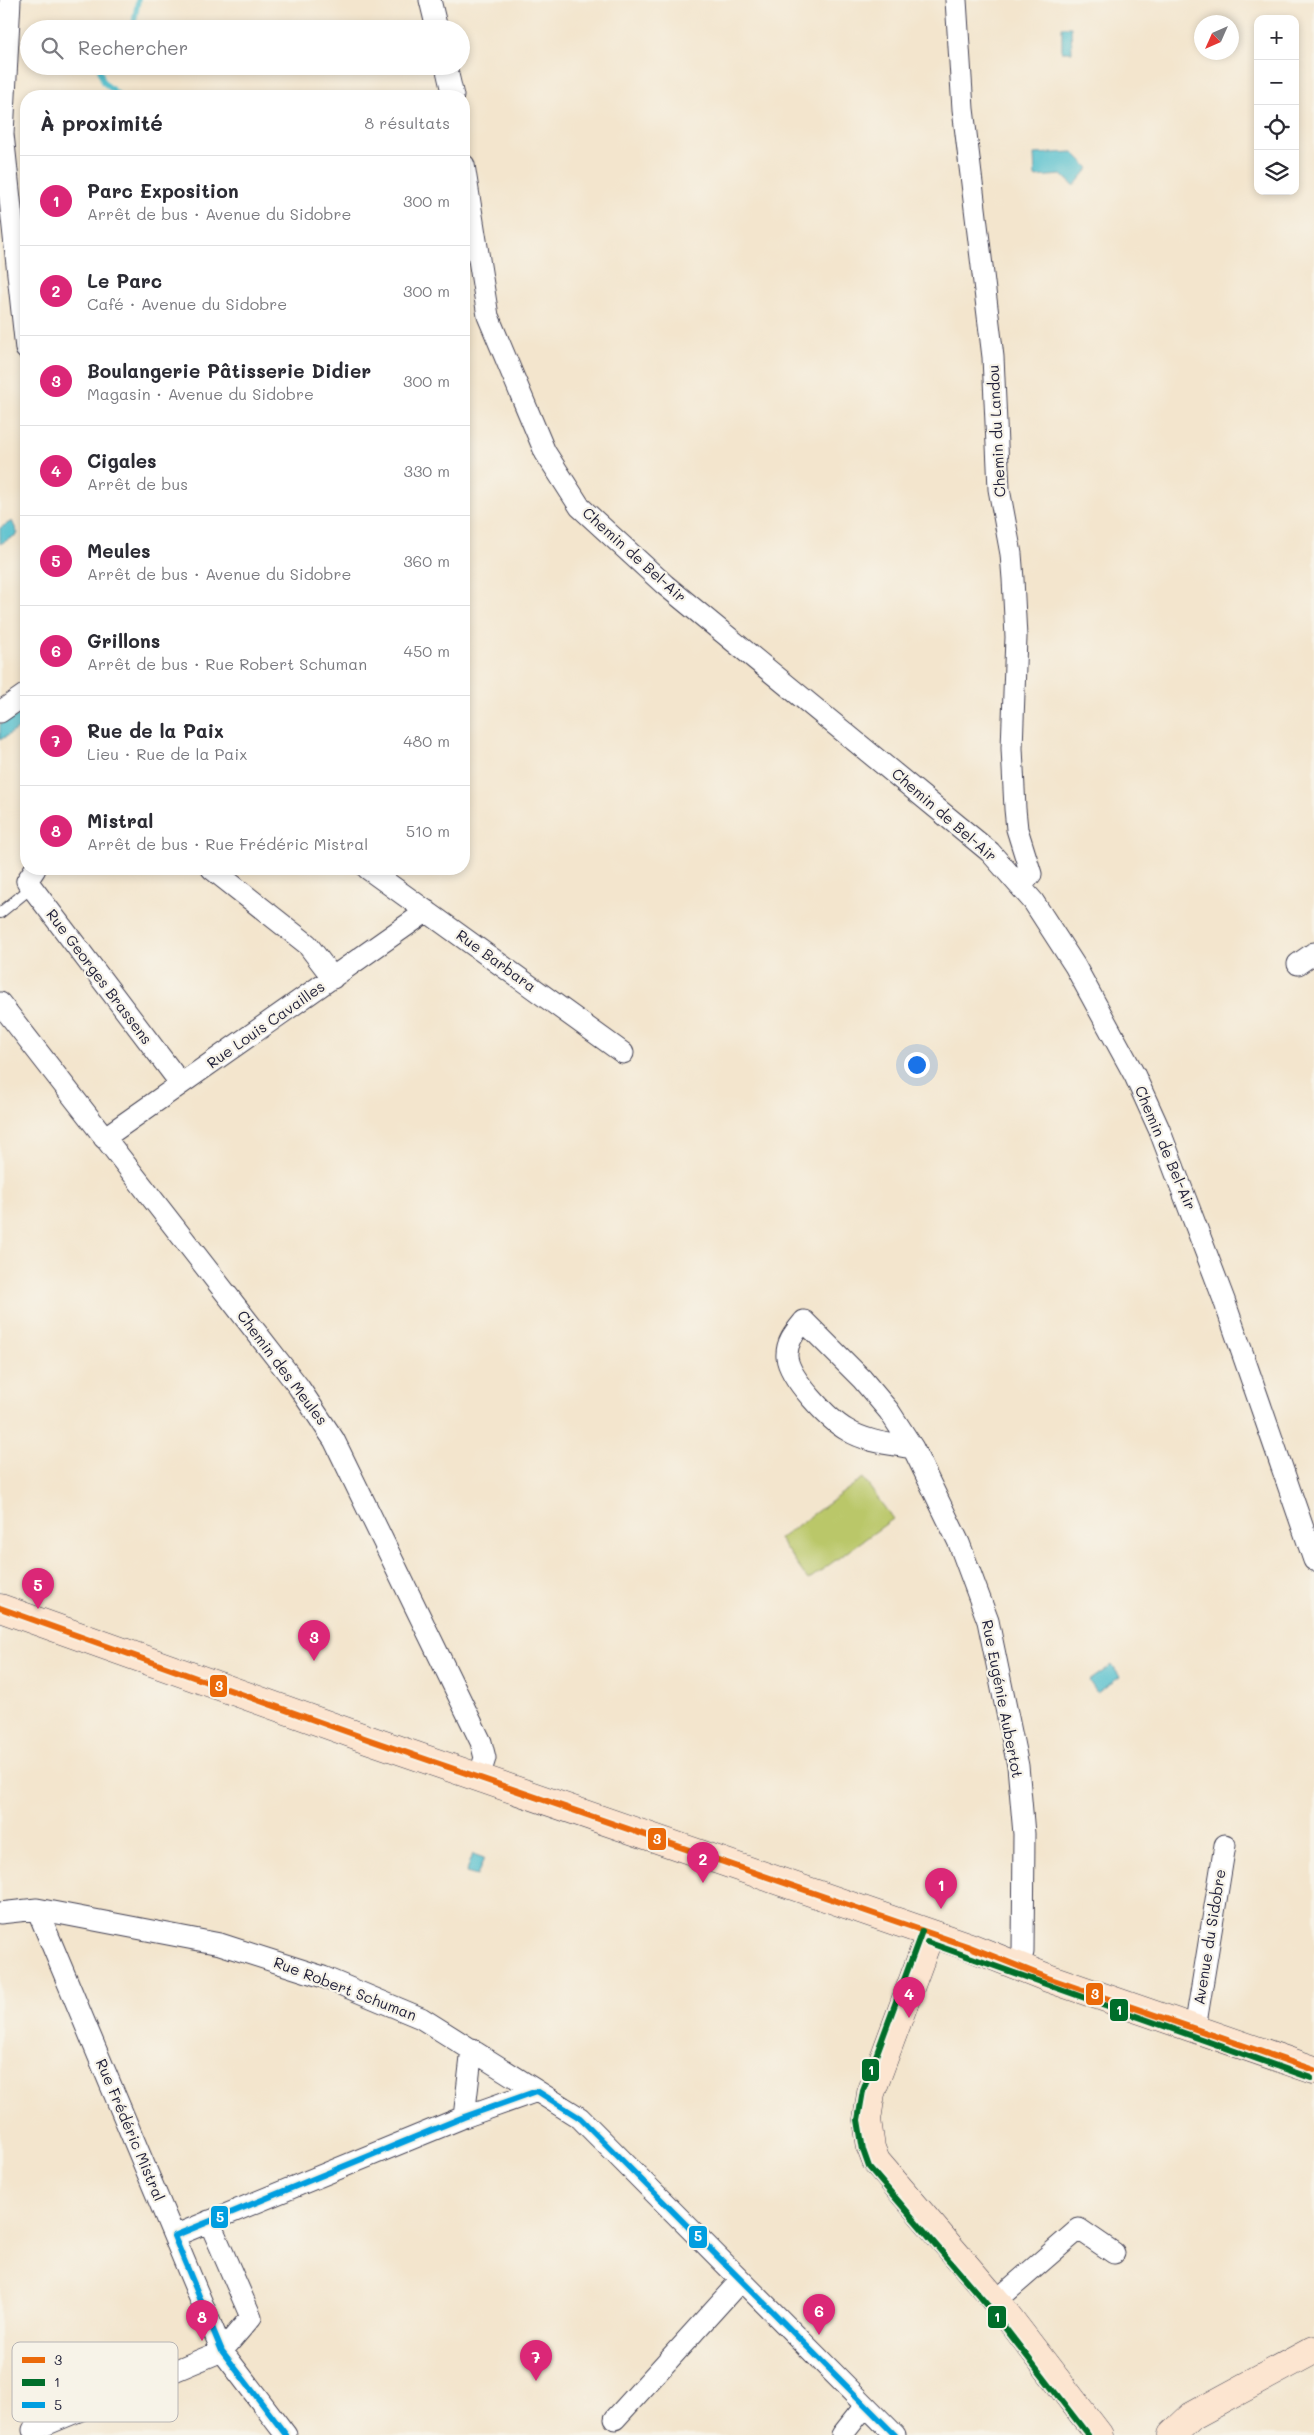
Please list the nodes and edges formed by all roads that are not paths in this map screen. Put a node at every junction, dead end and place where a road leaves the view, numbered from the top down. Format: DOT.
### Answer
graph roads {
  1 [pos="10,0"];
  2 [pos="430,0"];
  3 [pos="956,0"];
  4 [pos="435,20"];
  5 [pos="448,75"];
  6 [pos="452,90"];
  7 [pos="470,203"];
  8 [pos="20,293"];
  9 [pos="20,698"];
  10 [pos="0,712"];
  11 [pos="220,875"];
  12 [pos="376,875"];
  13 [pos="33,878"];
  14 [pos="1021,886"];
  15 [pos="427,911"];
  16 [pos="0,913"];
  17 [pos="333,978"];
  18 [pos="0,1003"];
  19 [pos="623,1053"];
  20 [pos="181,1084"];
  21 [pos="104,1138"];
  22 [pos="913,1448"];
  23 [pos="1314,1560"];
  24 [pos="0,1608"];
  25 [pos="479,1777"];
  26 [pos="1225,1846"];
  27 [pos="37,1909"];
  28 [pos="0,1913"];
  29 [pos="930,1934"];
  30 [pos="1019,1965"];
  31 [pos="1195,2029"];
  32 [pos="472,2049"];
  33 [pos="1314,2070"];
  34 [pos="537,2091"];
  35 [pos="464,2117"];
  36 [pos="209,2221"];
  37 [pos="174,2236"];
  38 [pos="1114,2253"];
  39 [pos="742,2280"];
  40 [pos="996,2301"];
  41 [pos="1314,2350"];
  42 [pos="222,2351"];
  43 [pos="178,2369"];
  44 [pos="865,2406"];
  45 [pos="615,2419"];
  46 [pos="52,2422"];
  47 [pos="33,2430"];
  48 [pos="286,2435"];
  49 [pos="842,2435"];
  50 [pos="895,2435"];
  51 [pos="1099,2435"];
  52 [pos="1172,2435"];
  1 -- 8 [label="street"];
  2 -- 4 [label="street"];
  3 -- 14 [label="street, Chemin du Landou"];
  5 -- 6 [label="street"];
  7 -- 14 [label="street, Chemin de Bel-Air"];
  9 -- 10 [label="street"];
  11 -- 17 [label="street"];
  12 -- 15 [label="street, Rue Barbara"];
  13 -- 16 [label="lane"];
  13 -- 20 [label="street, Rue Georges Brassens"];
  14 -- 23 [label="street, Chemin de Bel-Air"];
  15 -- 17 [label="street, Rue Louis Cavailles"];
  15 -- 19 [label="street, Rue Barbara"];
  17 -- 20 [label="street, Rue Louis Cavailles"];
  18 -- 21 [label="street, Chemin des Meules"];
  20 -- 21 [label="street, Rue Louis Cavailles"];
  21 -- 25 [label="street, Chemin des Meules"];
  22 -- 22 [label="street, Rue Eugénie Aubertot"];
  22 -- 30 [label="street, Rue Eugénie Aubertot"];
  24 -- 25 [label="main road, Avenue du Sidobre"];
  25 -- 29 [label="main road, Avenue du Sidobre"];
  26 -- 31 [label="street, Avenue du Sidobre"];
  27 -- 28 [label="street, Rue Robert Schuman"];
  27 -- 32 [label="street, Rue Robert Schuman"];
  27 -- 37 [label="street, Rue Frédéric Mistral"];
  29 -- 30 [label="main road, Avenue du Sidobre"];
  29 -- 40 [label="main road"];
  30 -- 31 [label="main road, Avenue du Sidobre"];
  31 -- 33 [label="main road, Avenue du Sidobre"];
  32 -- 34 [label="street, Rue Robert Schuman"];
  32 -- 35 [label="street"];
  34 -- 35 [label="street"];
  34 -- 39 [label="street, Rue Robert Schuman"];
  35 -- 36 [label="street"];
  36 -- 37 [label="street"];
  36 -- 42 [label="street"];
  37 -- 42 [label="street, Rue Frédéric Mistral"];
  38 -- 40 [label="street"];
  39 -- 44 [label="street, Rue Robert Schuman"];
  39 -- 45 [label="street"];
  40 -- 51 [label="main road"];
  41 -- 52 [label="main road"];
  42 -- 43 [label="street"];
  42 -- 48 [label="street, Rue Frédéric Mistral"];
  44 -- 49 [label="street"];
  44 -- 50 [label="street, Rue Robert Schuman"];
  46 -- 47 [label="street"];
}
